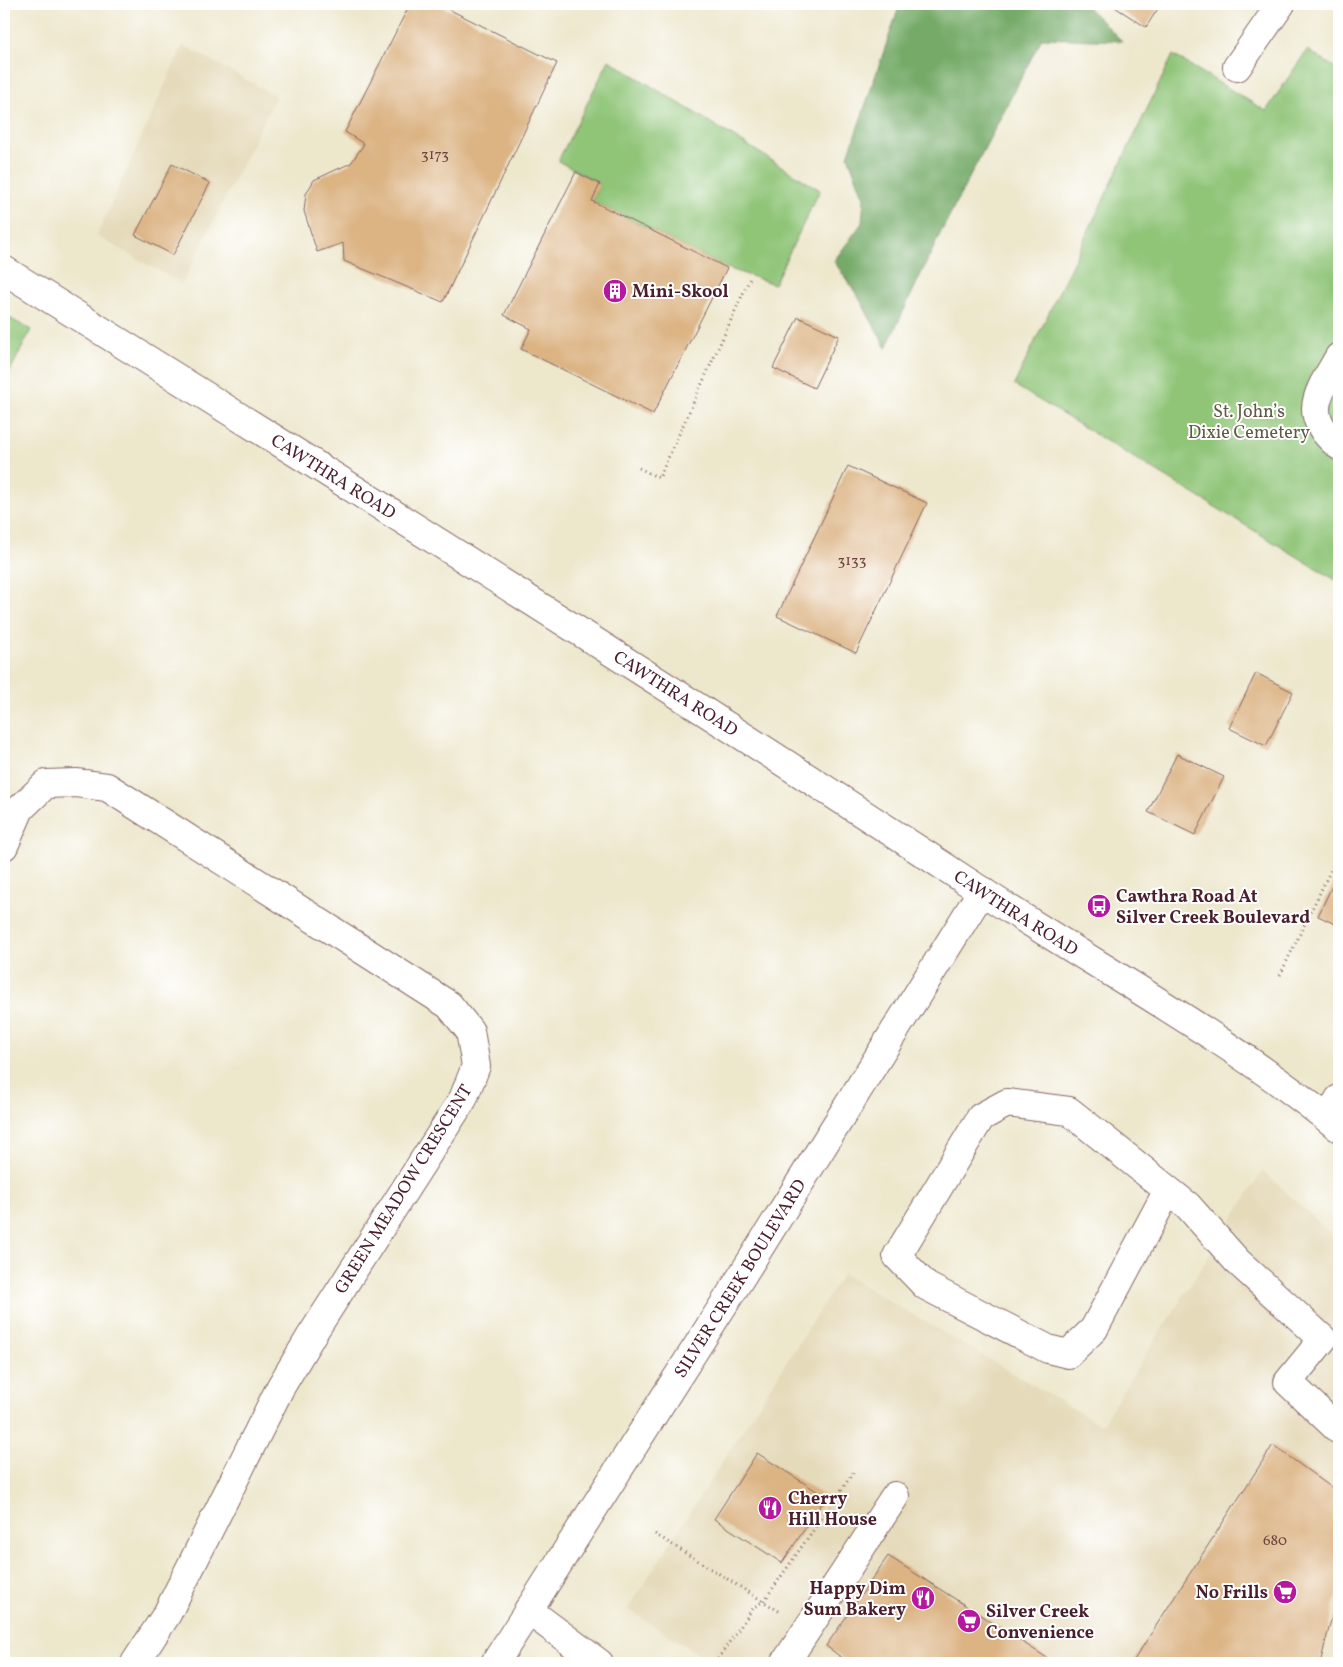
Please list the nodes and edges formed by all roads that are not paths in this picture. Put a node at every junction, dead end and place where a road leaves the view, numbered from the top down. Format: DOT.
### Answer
graph roads {
  1 [pos="1281,4"];
  2 [pos="1237,67"];
  3 [pos="4,270"];
  4 [pos="1339,358"];
  5 [pos="1339,446"];
  6 [pos="4,846"];
  7 [pos="982,892"];
  8 [pos="1335,1115"];
  9 [pos="1168,1190"];
  10 [pos="1339,1430"];
  11 [pos="894,1496"];
  12 [pos="528,1610"];
  13 [pos="135,1663"];
  14 [pos="495,1663"];
  15 [pos="598,1663"];
  16 [pos="785,1663"];
  1 -- 2 [label="street"];
  3 -- 7 [label="street, CAWTHRA ROAD"];
  4 -- 5 [label="street"];
  6 -- 13 [label="street, GREEN MEADOW CRESCENT"];
  7 -- 8 [label="street, CAWTHRA ROAD"];
  7 -- 12 [label="street, SILVER CREEK BOULEVARD"];
  9 -- 9 [label="street"];
  9 -- 10 [label="street"];
  11 -- 16 [label="street"];
  12 -- 14 [label="street, SILVER CREEK BOULEVARD"];
  12 -- 15 [label="street"];
}
